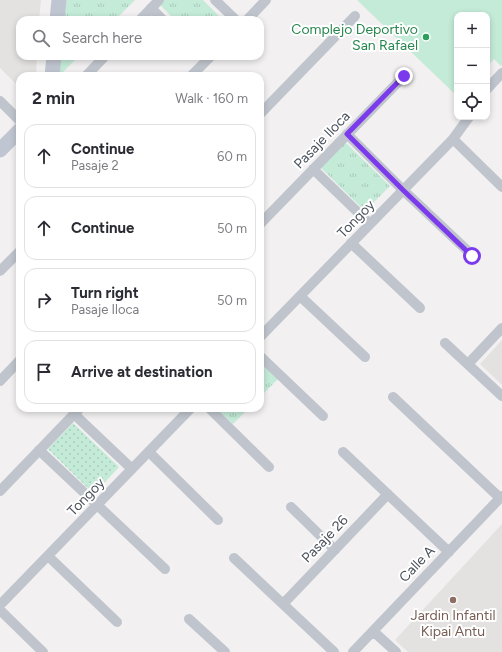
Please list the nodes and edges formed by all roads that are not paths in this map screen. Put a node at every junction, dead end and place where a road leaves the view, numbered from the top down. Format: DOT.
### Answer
graph roads {
  1 [pos="59,0"];
  2 [pos="159,0"];
  3 [pos="215,0"];
  4 [pos="266,0"];
  5 [pos="151,8"];
  6 [pos="57,16"];
  7 [pos="144,16"];
  8 [pos="159,16"];
  9 [pos="232,16"];
  10 [pos="251,16"];
  11 [pos="356,16"];
  12 [pos="54,60"];
  13 [pos="101,60"];
  14 [pos="203,60"];
  15 [pos="52,72"];
  16 [pos="90,72"];
  17 [pos="194,72"];
  18 [pos="502,73"];
  19 [pos="404,76"];
  20 [pos="490,86"];
  21 [pos="0,101"];
  22 [pos="264,110"];
  23 [pos="16,117"];
  24 [pos="467,120"];
  25 [pos="16,134"];
  26 [pos="347,134"];
  27 [pos="453,139"];
  28 [pos="0,150"];
  29 [pos="313,169"];
  30 [pos="502,187"];
  31 [pos="403,190"];
  32 [pos="264,216"];
  33 [pos="370,224"];
  34 [pos="351,243"];
  35 [pos="472,256"];
  36 [pos="16,259"];
  37 [pos="0,271"];
  38 [pos="300,296"];
  39 [pos="420,308"];
  40 [pos="502,328"];
  41 [pos="264,333"];
  42 [pos="445,343"];
  43 [pos="365,357"];
  44 [pos="264,360"];
  45 [pos="16,364"];
  46 [pos="468,364"];
  47 [pos="0,381"];
  48 [pos="502,396"];
  49 [pos="393,397"];
  50 [pos="76,412"];
  51 [pos="78,412"];
  52 [pos="187,412"];
  53 [pos="213,412"];
  54 [pos="323,416"];
  55 [pos="39,450"];
  56 [pos="149,452"];
  57 [pos="343,452"];
  58 [pos="269,467"];
  59 [pos="132,469"];
  60 [pos="0,491"];
  61 [pos="388,494"];
  62 [pos="501,497"];
  63 [pos="97,505"];
  64 [pos="291,508"];
  65 [pos="218,520"];
  66 [pos="335,550"];
  67 [pos="449,552"];
  68 [pos="48,556"];
  69 [pos="234,558"];
  70 [pos="165,569"];
  71 [pos="283,604"];
  72 [pos="0,605"];
  73 [pos="0,610"];
  74 [pos="190,619"];
  75 [pos="117,622"];
  76 [pos="373,631"];
  77 [pos="43,652"];
  78 [pos="225,652"];
  79 [pos="334,652"];
  80 [pos="353,652"];
  81 [pos="396,652"];
  1 -- 6 [label="street"];
  2 -- 5 [label="street"];
  3 -- 9 [label="street"];
  4 -- 10 [label="street"];
  5 -- 7 [label="street"];
  5 -- 8 [label="street"];
  11 -- 22 [label="street"];
  12 -- 15 [label="street"];
  13 -- 16 [label="street"];
  14 -- 17 [label="street"];
  18 -- 20 [label="street"];
  19 -- 26 [label="street, Pasaje Iloca"];
  21 -- 23 [label="street"];
  24 -- 27 [label="street, Tongoy"];
  25 -- 28 [label="street"];
  26 -- 29 [label="street, Pasaje Iloca"];
  26 -- 31 [label="street"];
  27 -- 30 [label="street"];
  27 -- 31 [label="street, Tongoy"];
  29 -- 32 [label="street, Pasaje Iloca"];
  29 -- 33 [label="street"];
  31 -- 33 [label="street, Tongoy"];
  31 -- 35 [label="street"];
  33 -- 34 [label="street, Tongoy"];
  34 -- 38 [label="street, Tongoy"];
  34 -- 39 [label="street"];
  36 -- 37 [label="street"];
  38 -- 41 [label="street, Tongoy"];
  38 -- 43 [label="street"];
  40 -- 46 [label="street"];
  42 -- 46 [label="street"];
  44 -- 54 [label="street"];
  45 -- 47 [label="street"];
  46 -- 48 [label="street"];
  49 -- 62 [label="street"];
  50 -- 55 [label="street"];
  51 -- 59 [label="street"];
  52 -- 56 [label="street, Tongoy"];
  53 -- 58 [label="street"];
  55 -- 60 [label="street"];
  55 -- 63 [label="street"];
  56 -- 59 [label="street, Tongoy"];
  56 -- 65 [label="street"];
  57 -- 61 [label="street"];
  59 -- 63 [label="street, Tongoy"];
  61 -- 66 [label="street, Pasaje 26"];
  61 -- 67 [label="street"];
  62 -- 67 [label="street, Calle A"];
  63 -- 68 [label="street, Tongoy"];
  63 -- 70 [label="street"];
  64 -- 66 [label="street"];
  66 -- 71 [label="street, Pasaje 26"];
  67 -- 76 [label="street, Calle A"];
  68 -- 72 [label="street, Tongoy"];
  68 -- 75 [label="street"];
  69 -- 71 [label="street"];
  71 -- 79 [label="street"];
  73 -- 77 [label="street"];
  74 -- 78 [label="street"];
  76 -- 80 [label="street, Calle A"];
  76 -- 81 [label="street"];
}
